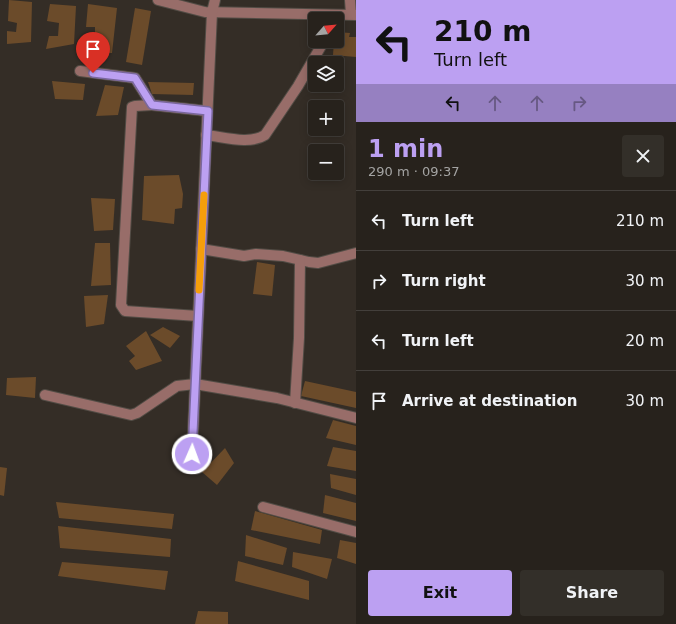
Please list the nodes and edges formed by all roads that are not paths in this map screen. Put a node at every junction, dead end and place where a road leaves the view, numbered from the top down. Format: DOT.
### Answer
graph roads {
  1 [pos="158,0"];
  2 [pos="215,0"];
  3 [pos="350,0"];
  4 [pos="212,12"];
  5 [pos="354,14"];
  6 [pos="308,16"];
  7 [pos="344,16"];
  8 [pos="320,48"];
  9 [pos="80,71"];
  10 [pos="152,105"];
  11 [pos="208,111"];
  12 [pos="206,135"];
  13 [pos="201,249"];
  14 [pos="356,254"];
  15 [pos="300,260"];
  16 [pos="198,316"];
  17 [pos="195,384"];
  18 [pos="45,395"];
  19 [pos="295,402"];
  20 [pos="356,418"];
  21 [pos="192,454"];
  22 [pos="263,507"];
  23 [pos="356,532"];
  1 -- 4 [label="lane"];
  2 -- 4 [label="lane"];
  3 -- 5 [label="lane"];
  4 -- 6 [label="lane"];
  4 -- 11 [label="lane"];
  5 -- 7 [label="lane"];
  8 -- 12 [label="lane"];
  9 -- 10 [label="lane"];
  10 -- 11 [label="lane"];
  10 -- 16 [label="lane"];
  11 -- 12 [label="lane"];
  12 -- 13 [label="lane"];
  13 -- 15 [label="lane"];
  13 -- 16 [label="lane"];
  14 -- 15 [label="lane"];
  15 -- 19 [label="lane"];
  16 -- 17 [label="lane"];
  17 -- 18 [label="lane"];
  17 -- 19 [label="lane"];
  17 -- 21 [label="lane"];
  19 -- 20 [label="lane"];
  22 -- 23 [label="lane"];
}
